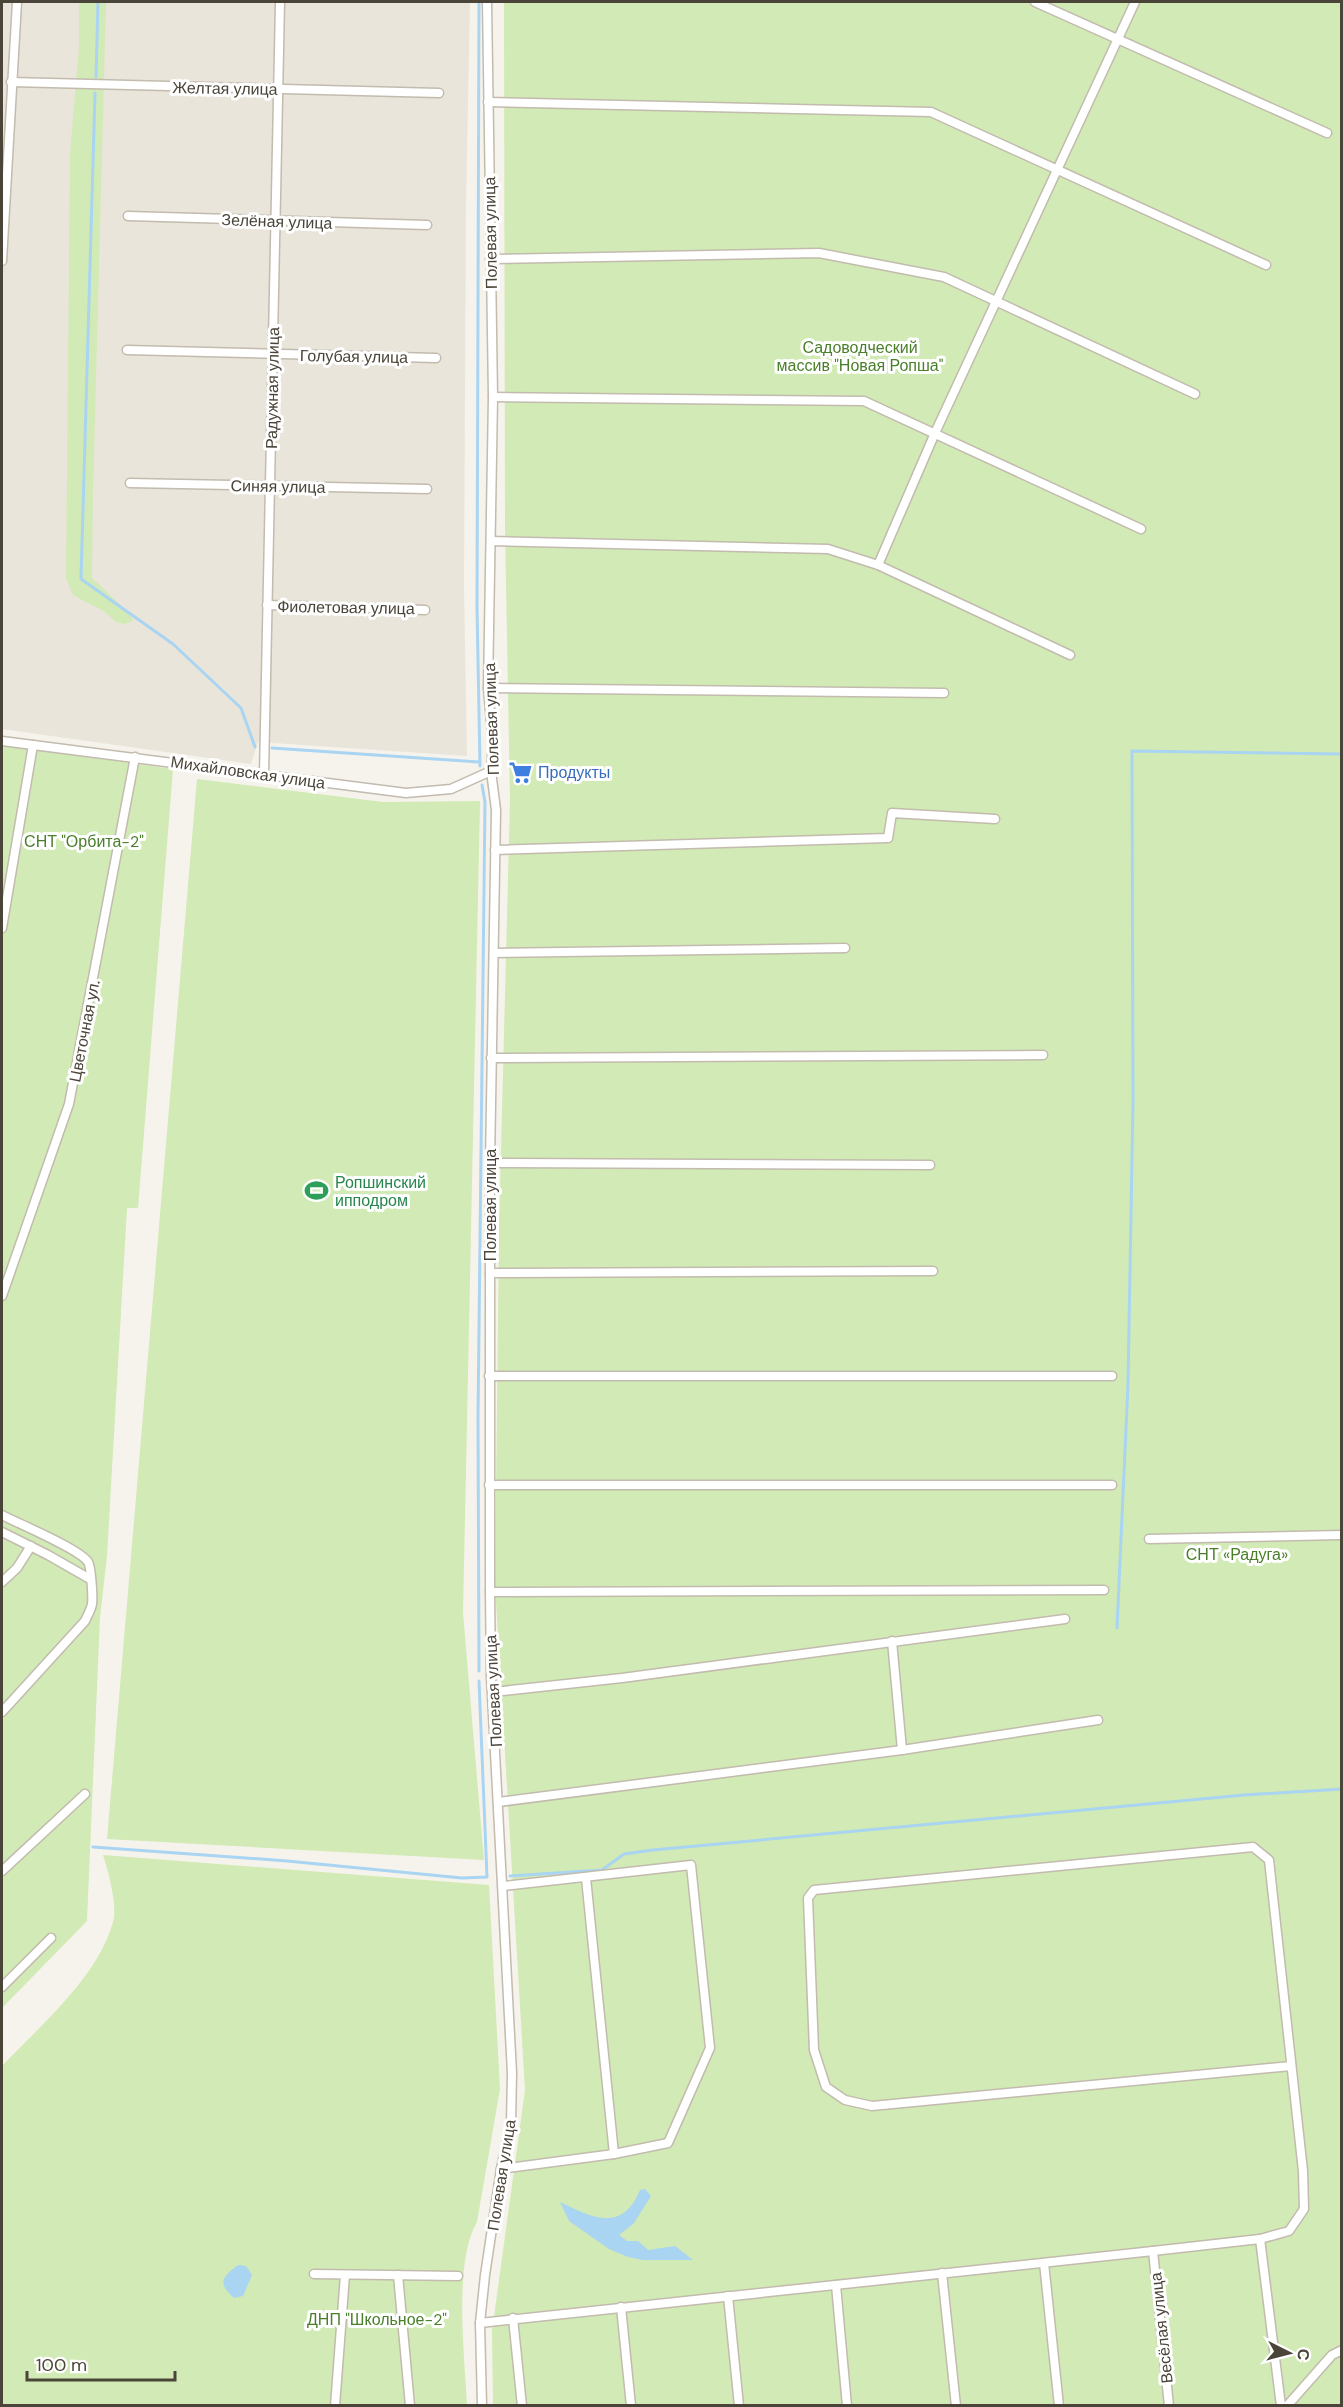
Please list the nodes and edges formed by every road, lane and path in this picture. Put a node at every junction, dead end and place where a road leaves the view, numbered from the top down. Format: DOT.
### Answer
graph roads {
  1 [pos="16,2"];
  2 [pos="280,2"];
  3 [pos="487,2"];
  4 [pos="1035,2"];
  5 [pos="1135,2"];
  6 [pos="1117,38"];
  7 [pos="11,82"];
  8 [pos="278,89"];
  9 [pos="439,93"];
  10 [pos="488,102"];
  11 [pos="5,113"];
  12 [pos="1327,133"];
  13 [pos="1057,168"];
  14 [pos="128,216"];
  15 [pos="275,221"];
  16 [pos="427,225"];
  17 [pos="490,259"];
  18 [pos="2,261"];
  19 [pos="1266,265"];
  20 [pos="998,302"];
  21 [pos="128,350"];
  22 [pos="273,354"];
  23 [pos="436,358"];
  24 [pos="1195,394"];
  25 [pos="493,397"];
  26 [pos="935,433"];
  27 [pos="130,483"];
  28 [pos="270,486"];
  29 [pos="427,489"];
  30 [pos="1141,529"];
  31 [pos="491,541"];
  32 [pos="878,565"];
  33 [pos="267,605"];
  34 [pos="426,609"];
  35 [pos="1070,654"];
  36 [pos="488,688"];
  37 [pos="944,693"];
  38 [pos="2,741"];
  39 [pos="33,745"];
  40 [pos="135,757"];
  41 [pos="491,771"];
  42 [pos="264,774"];
  43 [pos="995,819"];
  44 [pos="495,850"];
  45 [pos="2,927"];
  46 [pos="845,948"];
  47 [pos="494,953"];
  48 [pos="1043,1055"];
  49 [pos="491,1058"];
  50 [pos="490,1163"];
  51 [pos="930,1165"];
  52 [pos="933,1272"];
  53 [pos="490,1273"];
  54 [pos="2,1296"];
  55 [pos="489,1376"];
  56 [pos="1112,1376"];
  57 [pos="489,1485"];
  58 [pos="1112,1485"];
  59 [pos="2,1515"];
  60 [pos="2,1532"];
  61 [pos="1341,1535"];
  62 [pos="1149,1539"];
  63 [pos="31,1546"];
  64 [pos="90,1579"];
  65 [pos="2,1582"];
  66 [pos="1104,1590"];
  67 [pos="490,1592"];
  68 [pos="1065,1619"];
  69 [pos="892,1641"];
  70 [pos="493,1692"];
  71 [pos="2,1712"];
  72 [pos="1098,1720"];
  73 [pos="902,1750"];
  74 [pos="85,1794"];
  75 [pos="499,1802"];
  76 [pos="2,1871"];
  77 [pos="586,1878"];
  78 [pos="504,1886"];
  79 [pos="51,1938"];
  80 [pos="2,1987"];
  81 [pos="1291,2066"];
  82 [pos="614,2154"];
  83 [pos="501,2169"];
  84 [pos="1260,2239"];
  85 [pos="1153,2251"];
  86 [pos="1044,2263"];
  87 [pos="942,2273"];
  88 [pos="314,2274"];
  89 [pos="345,2274"];
  90 [pos="398,2275"];
  91 [pos="458,2276"];
  92 [pos="837,2285"];
  93 [pos="728,2296"];
  94 [pos="621,2307"];
  95 [pos="513,2318"];
  96 [pos="480,2323"];
  97 [pos="1341,2350"];
  98 [pos="335,2406"];
  99 [pos="410,2406"];
  100 [pos="482,2406"];
  101 [pos="522,2406"];
  102 [pos="631,2406"];
  103 [pos="739,2406"];
  104 [pos="847,2406"];
  105 [pos="956,2406"];
  106 [pos="1059,2406"];
  107 [pos="1169,2406"];
  108 [pos="1281,2406"];
  109 [pos="1287,2406"];
  1 -- 7 [label="street"];
  2 -- 8 [label="street, Радужная улица"];
  3 -- 10 [label="street, Полевая улица"];
  4 -- 6 [label="street"];
  5 -- 6 [label="street"];
  6 -- 12 [label="street"];
  6 -- 13 [label="street"];
  7 -- 8 [label="street, Желтая улица"];
  7 -- 11 [label="street"];
  8 -- 9 [label="street, Желтая улица"];
  8 -- 15 [label="street, Радужная улица"];
  10 -- 13 [label="street"];
  10 -- 17 [label="street, Полевая улица"];
  11 -- 18 [label="street"];
  13 -- 19 [label="street"];
  13 -- 20 [label="street"];
  14 -- 15 [label="street, Зелёная улица"];
  15 -- 16 [label="street, Зелёная улица"];
  15 -- 22 [label="street, Радужная улица"];
  17 -- 20 [label="street"];
  17 -- 25 [label="street, Полевая улица"];
  20 -- 24 [label="street"];
  20 -- 26 [label="street"];
  21 -- 22 [label="street, Голубая улица"];
  22 -- 23 [label="street, Голубая улица"];
  22 -- 28 [label="street, Радужная улица"];
  25 -- 26 [label="street"];
  25 -- 31 [label="street, Полевая улица"];
  26 -- 30 [label="street"];
  26 -- 32 [label="street"];
  27 -- 28 [label="street, Синяя улица"];
  28 -- 29 [label="street, Синяя улица"];
  28 -- 33 [label="street, Радужная улица"];
  31 -- 32 [label="street"];
  31 -- 36 [label="street, Полевая улица"];
  32 -- 35 [label="street"];
  33 -- 34 [label="street, Фиолетовая улица"];
  33 -- 42 [label="street, Радужная улица"];
  36 -- 37 [label="street"];
  36 -- 41 [label="street, Полевая улица"];
  38 -- 39 [label="street, Михайловская улица"];
  39 -- 40 [label="street, Михайловская улица"];
  39 -- 45 [label="street"];
  40 -- 42 [label="street, Михайловская улица"];
  40 -- 54 [label="street, Цветочная ул."];
  41 -- 42 [label="street, Михайловская улица"];
  41 -- 44 [label="street, Полевая улица"];
  43 -- 44 [label="street"];
  44 -- 47 [label="street, Полевая улица"];
  46 -- 47 [label="street"];
  47 -- 49 [label="street, Полевая улица"];
  48 -- 49 [label="street"];
  49 -- 50 [label="street, Полевая улица"];
  50 -- 51 [label="street"];
  50 -- 53 [label="street, Полевая улица"];
  52 -- 53 [label="street"];
  53 -- 55 [label="street, Полевая улица"];
  55 -- 56 [label="street"];
  55 -- 57 [label="street, Полевая улица"];
  57 -- 58 [label="street"];
  57 -- 67 [label="street, Полевая улица"];
  59 -- 64 [label="street"];
  60 -- 63 [label="street"];
  61 -- 62 [label="street"];
  63 -- 64 [label="street"];
  63 -- 65 [label="street"];
  64 -- 71 [label="street"];
  66 -- 67 [label="street"];
  67 -- 70 [label="street, Полевая улица"];
  68 -- 69 [label="street"];
  69 -- 70 [label="street"];
  69 -- 73 [label="street"];
  70 -- 75 [label="street, Полевая улица"];
  72 -- 73 [label="street"];
  73 -- 75 [label="street"];
  74 -- 76 [label="street"];
  75 -- 78 [label="street, Полевая улица"];
  77 -- 78 [label="street"];
  77 -- 82 [label="street"];
  77 -- 82 [label="street"];
  78 -- 83 [label="street, Полевая улица"];
  79 -- 80 [label="street"];
  81 -- 81 [label="street"];
  81 -- 84 [label="street"];
  82 -- 83 [label="street"];
  83 -- 96 [label="street, Полевая улица"];
  84 -- 85 [label="street"];
  84 -- 108 [label="street"];
  85 -- 86 [label="street"];
  85 -- 107 [label="street, Весёлая улица"];
  86 -- 87 [label="street"];
  86 -- 106 [label="street"];
  87 -- 92 [label="street"];
  87 -- 105 [label="street"];
  88 -- 89 [label="street"];
  89 -- 90 [label="street"];
  89 -- 98 [label="street"];
  90 -- 91 [label="street"];
  90 -- 99 [label="street"];
  92 -- 93 [label="street"];
  92 -- 104 [label="street"];
  93 -- 94 [label="street"];
  93 -- 103 [label="street"];
  94 -- 95 [label="street"];
  94 -- 102 [label="street"];
  95 -- 96 [label="street"];
  95 -- 101 [label="street"];
  96 -- 100 [label="street, Полевая улица"];
  97 -- 109 [label="street"];
}
